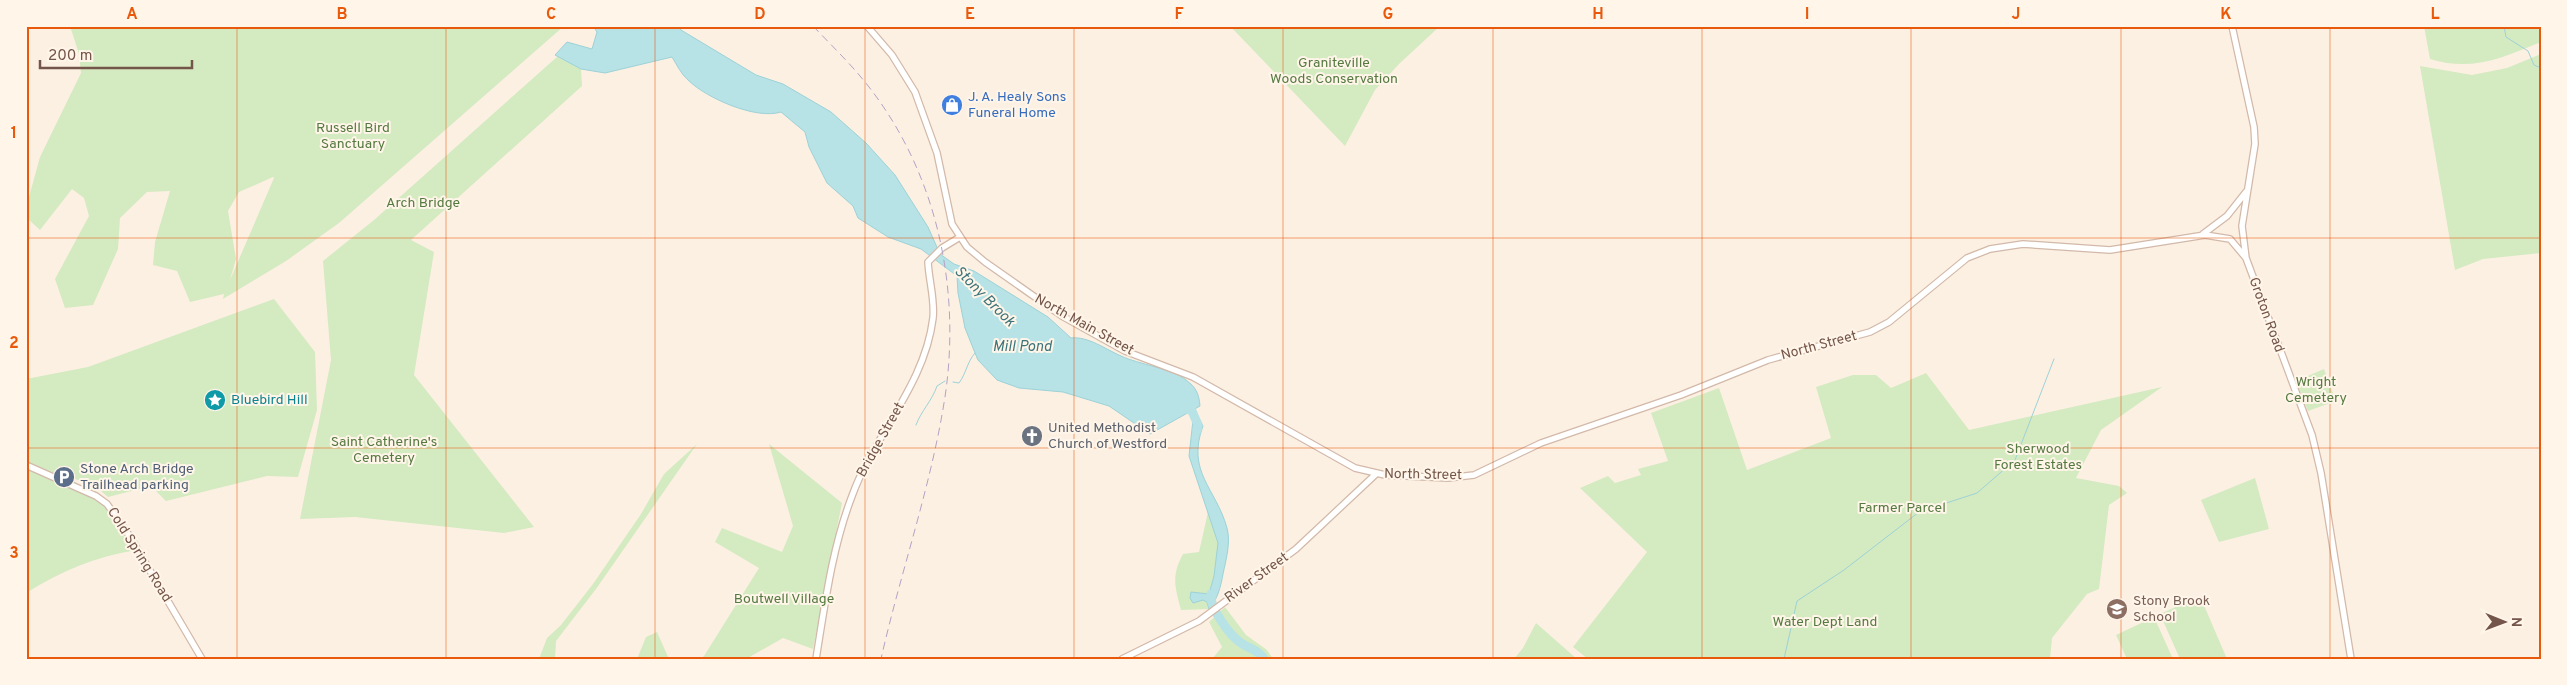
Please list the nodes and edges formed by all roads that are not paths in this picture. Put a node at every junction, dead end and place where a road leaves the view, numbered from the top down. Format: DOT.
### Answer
graph roads {
  1 [pos="867,26"];
  2 [pos="2232,26"];
  3 [pos="2247,190"];
  4 [pos="2200,235"];
  5 [pos="960,238"];
  6 [pos="2246,258"];
  7 [pos="26,464"];
  8 [pos="1376,474"];
  9 [pos="202,659"];
  10 [pos="816,659"];
  11 [pos="1122,659"];
  12 [pos="2350,659"];
  1 -- 5 [label="main road, North Main Street"];
  2 -- 3 [label="main road, Groton Road"];
  3 -- 4 [label="main road"];
  3 -- 6 [label="main road, Groton Road"];
  4 -- 6 [label="main road, North Street"];
  4 -- 8 [label="main road, North Street"];
  5 -- 8 [label="main road, North Main Street"];
  5 -- 10 [label="main road, Bridge Street"];
  6 -- 12 [label="main road, Groton Road"];
  7 -- 9 [label="main road, Cold Spring Road"];
  8 -- 11 [label="main road, River Street"];
}
